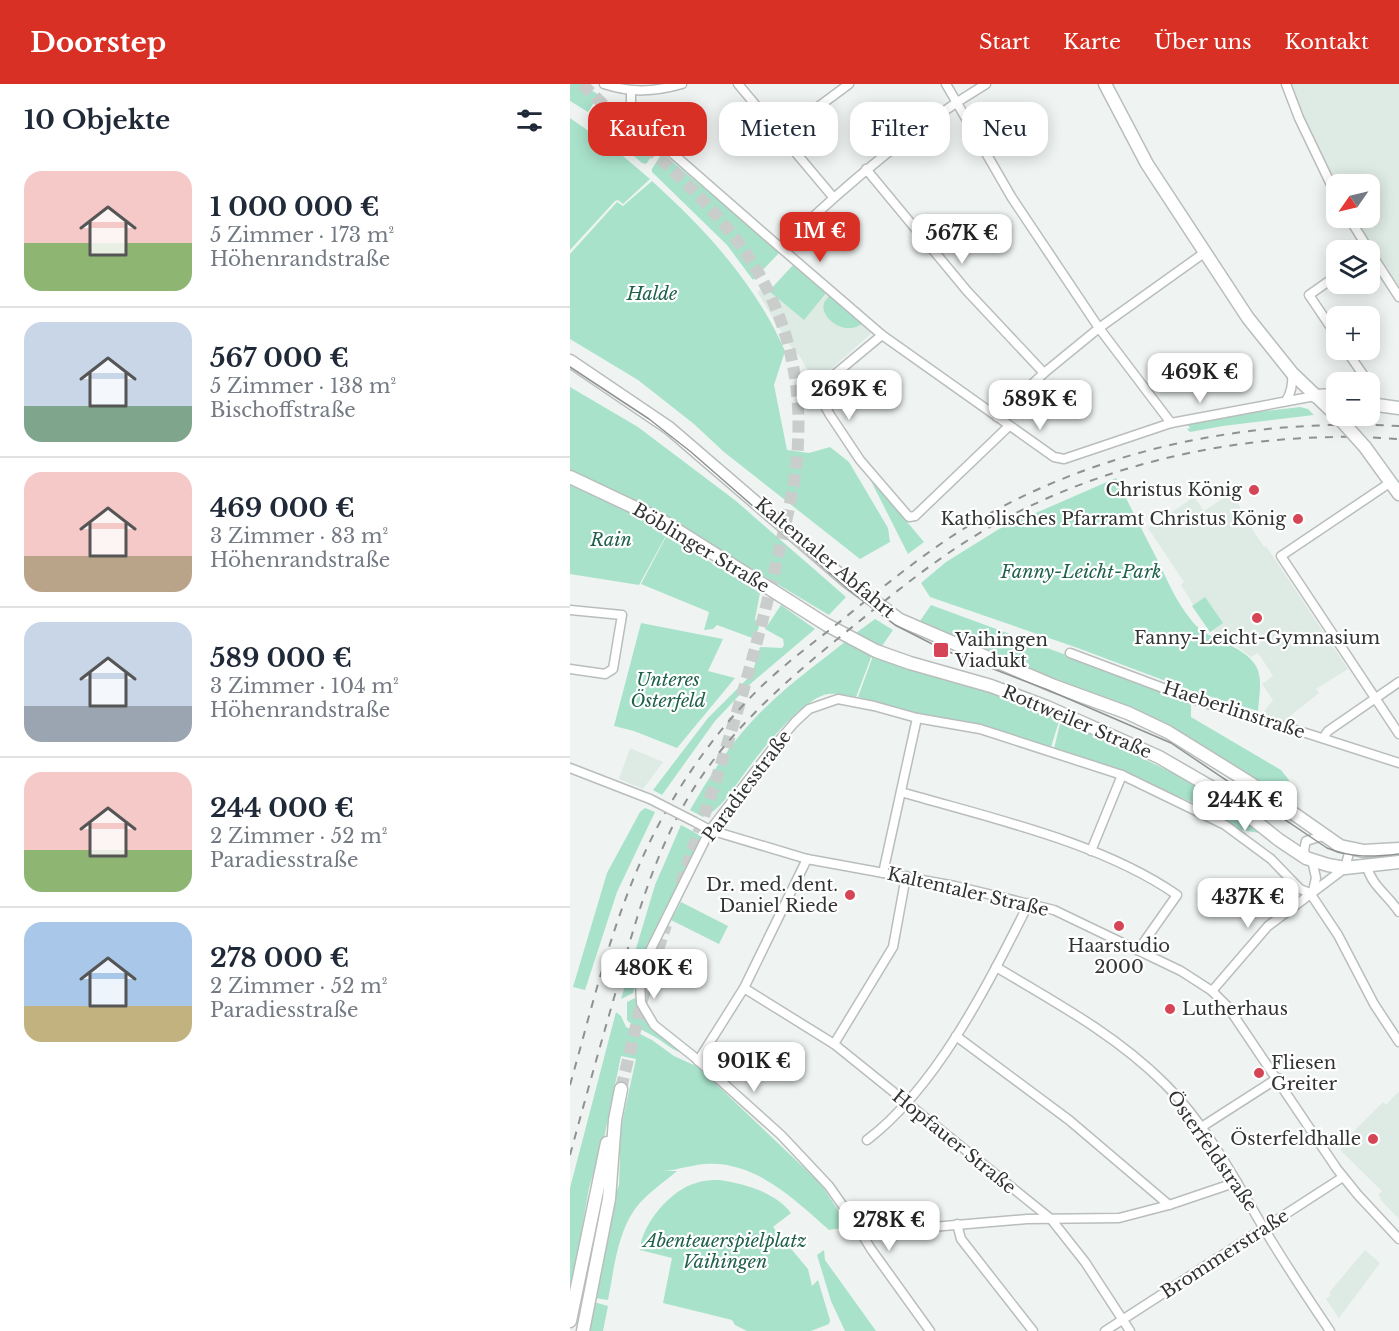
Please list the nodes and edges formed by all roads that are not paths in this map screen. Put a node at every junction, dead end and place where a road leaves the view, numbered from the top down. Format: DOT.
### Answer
graph roads {
  1 [pos="604,84"];
  2 [pos="680,84"];
  3 [pos="738,84"];
  4 [pos="849,84"];
  5 [pos="946,84"];
  6 [pos="986,84"];
  7 [pos="1105,84"];
  8 [pos="1286,84"];
  9 [pos="631,92"];
  10 [pos="753,102"];
  11 [pos="825,102"];
  12 [pos="956,102"];
  13 [pos="798,156"];
  14 [pos="866,170"];
  15 [pos="1326,174"];
  16 [pos="832,197"];
  17 [pos="781,247"];
  18 [pos="1204,253"];
  19 [pos="1380,268"];
  20 [pos="1326,283"];
  21 [pos="1399,297"];
  22 [pos="1326,320"];
  23 [pos="1099,328"];
  24 [pos="882,335"];
  25 [pos="570,361"];
  26 [pos="1044,373"];
  27 [pos="1292,374"];
  28 [pos="1315,396"];
  29 [pos="1326,396"];
  30 [pos="1286,401"];
  31 [pos="1380,405"];
  32 [pos="1326,406"];
  33 [pos="1399,408"];
  34 [pos="997,417"];
  35 [pos="1171,423"];
  36 [pos="1009,426"];
  37 [pos="1347,426"];
  38 [pos="570,477"];
  39 [pos="1395,478"];
  40 [pos="1399,494"];
  41 [pos="570,610"];
  42 [pos="827,625"];
  43 [pos="1070,653"];
  44 [pos="570,669"];
  45 [pos="1399,682"];
  46 [pos="1375,698"];
  47 [pos="917,718"];
  48 [pos="1399,734"];
  49 [pos="1323,738"];
  50 [pos="1399,763"];
  51 [pos="570,768"];
  52 [pos="1122,775"];
  53 [pos="901,792"];
  54 [pos="710,830"];
  55 [pos="1323,836"];
  56 [pos="1350,849"];
  57 [pos="1399,849"];
  58 [pos="1091,851"];
  59 [pos="807,859"];
  60 [pos="1309,859"];
  61 [pos="1399,862"];
  62 [pos="1368,867"];
  63 [pos="1345,868"];
  64 [pos="883,873"];
  65 [pos="906,876"];
  66 [pos="1312,892"];
  67 [pos="1029,903"];
  68 [pos="1399,912"];
  69 [pos="1139,949"];
  70 [pos="996,967"];
  71 [pos="744,987"];
  72 [pos="1212,991"];
  73 [pos="956,1036"];
  74 [pos="1399,1042"];
  75 [pos="834,1044"];
  76 [pos="698,1062"];
  77 [pos="1278,1078"];
  78 [pos="621,1089"];
  79 [pos="908,1103"];
  80 [pos="615,1120"];
  81 [pos="1200,1128"];
  82 [pos="867,1140"];
  83 [pos="1343,1177"];
  84 [pos="1237,1182"];
  85 [pos="1029,1202"];
  86 [pos="1169,1205"];
  87 [pos="1027,1218"];
  88 [pos="1051,1219"];
  89 [pos="957,1224"];
  90 [pos="1264,1229"];
  91 [pos="861,1233"];
  92 [pos="1399,1239"];
  93 [pos="1123,1320"];
  94 [pos="570,1321"];
  95 [pos="583,1331"];
  96 [pos="930,1331"];
  97 [pos="1033,1331"];
  98 [pos="1105,1331"];
  99 [pos="1130,1331"];
  100 [pos="1330,1331"];
  1 -- 9 [label="street"];
  2 -- 9 [label="street"];
  3 -- 10 [label="street"];
  4 -- 11 [label="street"];
  5 -- 12 [label="street"];
  6 -- 12 [label="street"];
  7 -- 18 [label="main road"];
  8 -- 15 [label="street"];
  9 -- 17 [label="street"];
  12 -- 14 [label="street"];
  12 -- 23 [label="street"];
  13 -- 16 [label="street"];
  14 -- 16 [label="street"];
  14 -- 26 [label="street"];
  16 -- 17 [label="street"];
  17 -- 24 [label="street"];
  18 -- 23 [label="street"];
  18 -- 27 [label="main road"];
  19 -- 21 [label="street"];
  20 -- 22 [label="street"];
  23 -- 26 [label="street"];
  23 -- 35 [label="street"];
  24 -- 34 [label="street"];
  24 -- 36 [label="street"];
  25 -- 55 [label="main road, Kaltentaler Abfahrt"];
  26 -- 34 [label="street"];
  27 -- 28 [label="main road"];
  27 -- 30 [label="street"];
  28 -- 29 [label="main road"];
  28 -- 30 [label="street"];
  28 -- 32 [label="main road"];
  30 -- 35 [label="street"];
  31 -- 33 [label="main road"];
  34 -- 36 [label="street"];
  35 -- 36 [label="street"];
  37 -- 39 [label="main road, bridge"];
  38 -- 42 [label="main road, Böblinger Straße"];
  39 -- 40 [label="main road"];
  39 -- 46 [label="street"];
  41 -- 44 [label="street"];
  42 -- 60 [label="main road, Rottweiler Straße"];
  43 -- 49 [label="street, Haeberlinstraße"];
  45 -- 46 [label="street"];
  46 -- 48 [label="street"];
  46 -- 49 [label="street"];
  47 -- 52 [label="street, Paradiesstraße"];
  47 -- 53 [label="street"];
  47 -- 54 [label="street, Paradiesstraße"];
  49 -- 50 [label="street, Haeberlinstraße"];
  51 -- 54 [label="street, Kaltentaler Straße, bridge"];
  52 -- 58 [label="street"];
  52 -- 66 [label="street, Paradiesstraße"];
  53 -- 58 [label="street"];
  53 -- 64 [label="street"];
  54 -- 59 [label="street, Kaltentaler Straße"];
  54 -- 76 [label="street, Paradiesstraße"];
  55 -- 56 [label="main road"];
  55 -- 60 [label="street"];
  56 -- 57 [label="main road"];
  56 -- 63 [label="street"];
  58 -- 69 [label="street"];
  59 -- 64 [label="street, Kaltentaler Straße"];
  59 -- 71 [label="street"];
  60 -- 63 [label="main road, Rottweiler Straße"];
  60 -- 66 [label="street"];
  61 -- 62 [label="main road, Rottweiler Straße"];
  62 -- 63 [label="main road, Rottweiler Straße"];
  62 -- 68 [label="street"];
  63 -- 66 [label="street"];
  64 -- 65 [label="street, Kaltentaler Straße"];
  65 -- 67 [label="street, Kaltentaler Straße"];
  65 -- 75 [label="street"];
  66 -- 72 [label="street"];
  66 -- 74 [label="street"];
  67 -- 69 [label="street, Kaltentaler Straße"];
  67 -- 70 [label="street"];
  69 -- 72 [label="street, Kaltentaler Straße"];
  70 -- 73 [label="street"];
  70 -- 81 [label="street, Österfeldstraße"];
  71 -- 75 [label="street, Hopfauer Straße"];
  71 -- 76 [label="street"];
  72 -- 77 [label="street, Kaltentaler Straße"];
  73 -- 79 [label="street"];
  73 -- 86 [label="street"];
  75 -- 79 [label="street, Hopfauer Straße"];
  76 -- 91 [label="street, Paradiesstraße"];
  77 -- 81 [label="street"];
  77 -- 83 [label="street, Kaltentaler Straße"];
  78 -- 80 [label="main road"];
  79 -- 82 [label="street"];
  79 -- 85 [label="street, Hopfauer Straße"];
  80 -- 94 [label="main road"];
  80 -- 95 [label="main road"];
  81 -- 84 [label="street, Österfeldstraße"];
  83 -- 90 [label="street, Brommerstraße"];
  83 -- 92 [label="street, Kaltentaler Straße"];
  84 -- 86 [label="street"];
  84 -- 90 [label="street, Österfeldstraße"];
  85 -- 87 [label="street"];
  85 -- 88 [label="street, Hopfauer Straße"];
  86 -- 88 [label="street"];
  87 -- 88 [label="street"];
  87 -- 89 [label="street"];
  88 -- 93 [label="street, Hopfauer Straße"];
  89 -- 91 [label="street"];
  89 -- 97 [label="street"];
  90 -- 93 [label="street, Brommerstraße"];
  90 -- 100 [label="street, Österfeldstraße"];
  91 -- 96 [label="street, Paradiesstraße"];
  93 -- 98 [label="street, Brommerstraße"];
  93 -- 99 [label="street, Hopfauer Straße"];
}
